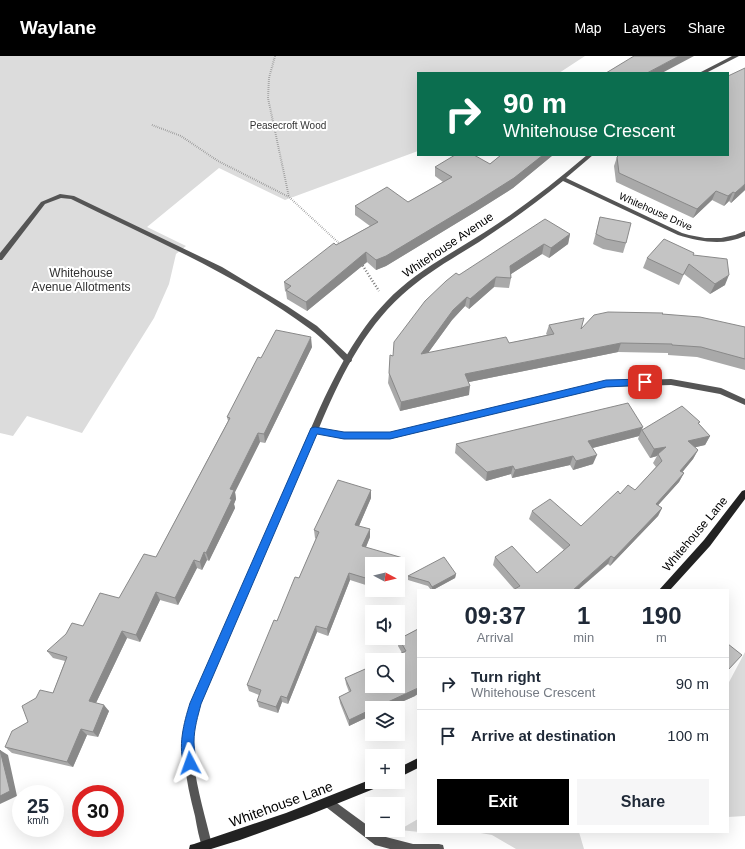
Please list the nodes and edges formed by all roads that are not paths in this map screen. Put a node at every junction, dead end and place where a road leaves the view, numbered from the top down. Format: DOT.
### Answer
graph roads {
  1 [pos="736,56"];
  2 [pos="704,72"];
  3 [pos="589,156"];
  4 [pos="563,179"];
  5 [pos="745,233"];
  6 [pos="0,258"];
  7 [pos="348,360"];
  8 [pos="745,402"];
  9 [pos="315,430"];
  10 [pos="744,496"];
  11 [pos="665,589"];
  12 [pos="417,764"];
  13 [pos="405,770"];
  14 [pos="365,787"];
  15 [pos="330,803"];
  16 [pos="207,845"];
  17 [pos="194,849"];
  18 [pos="439,849"];
  1 -- 2 [label="street"];
  3 -- 4 [label="street, Whitehouse Avenue"];
  4 -- 5 [label="street, Whitehouse Drive"];
  4 -- 7 [label="street, Whitehouse Avenue"];
  6 -- 7 [label="street"];
  7 -- 9 [label="street, Whitehouse Avenue"];
  8 -- 9 [label="street"];
  9 -- 16 [label="street, Whitehouse Avenue"];
  10 -- 11 [label="street, Whitehouse Lane"];
  12 -- 13 [label="street"];
  14 -- 15 [label="street, Whitehouse Lane"];
  15 -- 16 [label="street, Whitehouse Lane"];
  15 -- 18 [label="street"];
  16 -- 17 [label="street, Whitehouse Lane"];
}
